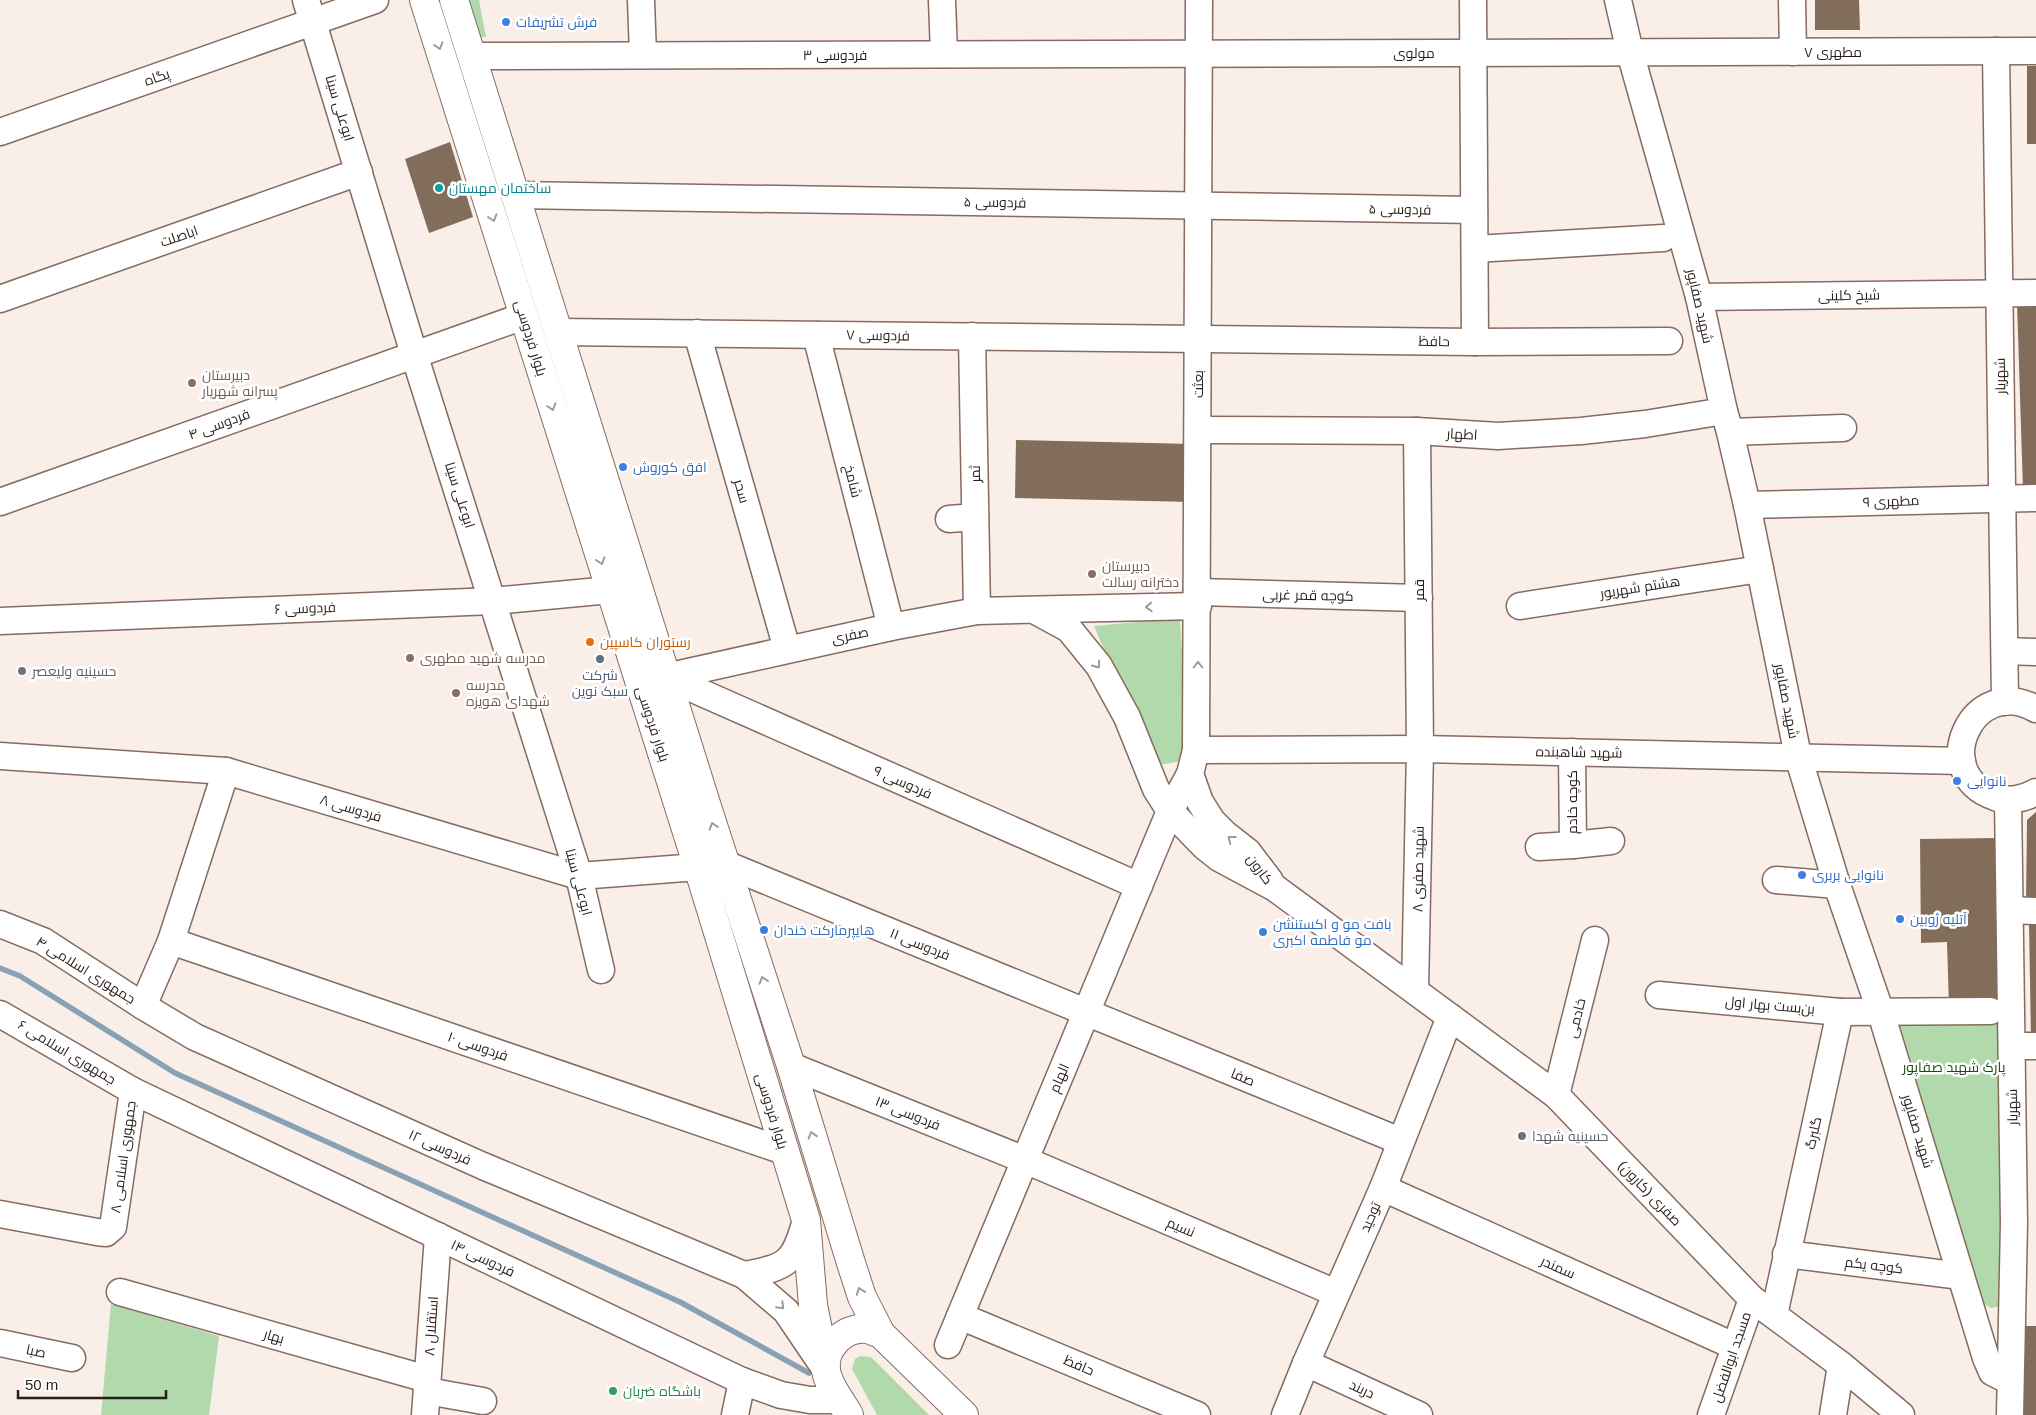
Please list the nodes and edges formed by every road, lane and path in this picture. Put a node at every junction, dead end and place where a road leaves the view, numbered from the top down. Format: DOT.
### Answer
graph roads {
  1 [pos="375,0"];
  2 [pos="424,0"];
  3 [pos="454,0"];
  4 [pos="640,0"];
  5 [pos="942,0"];
  6 [pos="1199,0"];
  7 [pos="1473,0"];
  8 [pos="1618,0"];
  9 [pos="1792,0"];
  10 [pos="310,11"];
  11 [pos="1996,51"];
  12 [pos="2036,51"];
  13 [pos="1630,52"];
  14 [pos="1793,52"];
  15 [pos="1473,53"];
  16 [pos="944,54"];
  17 [pos="1199,54"];
  18 [pos="643,55"];
  19 [pos="472,56"];
  20 [pos="0,132"];
  21 [pos="359,172"];
  22 [pos="515,195"];
  23 [pos="1199,206"];
  24 [pos="1474,210"];
  25 [pos="1663,238"];
  26 [pos="1474,249"];
  27 [pos="2036,293"];
  28 [pos="1999,294"];
  29 [pos="1699,297"];
  30 [pos="0,299"];
  31 [pos="524,316"];
  32 [pos="558,332"];
  33 [pos="698,333"];
  34 [pos="816,335"];
  35 [pos="972,336"];
  36 [pos="1198,339"];
  37 [pos="1669,340"];
  38 [pos="1475,342"];
  39 [pos="414,354"];
  40 [pos="1727,422"];
  41 [pos="1842,428"];
  42 [pos="1198,430"];
  43 [pos="1417,431"];
  44 [pos="2002,498"];
  45 [pos="2036,498"];
  46 [pos="0,502"];
  47 [pos="1747,505"];
  48 [pos="976,517"];
  49 [pos="949,519"];
  50 [pos="1760,569"];
  51 [pos="610,590"];
  52 [pos="1419,598"];
  53 [pos="1198,599"];
  54 [pos="494,601"];
  55 [pos="1520,606"];
  56 [pos="1094,609"];
  57 [pos="1036,610"];
  58 [pos="977,611"];
  59 [pos="0,621"];
  60 [pos="891,627"];
  61 [pos="1077,640"];
  62 [pos="787,649"];
  63 [pos="2004,651"];
  64 [pos="2036,652"];
  65 [pos="666,677"];
  66 [pos="2005,702"];
  67 [pos="2036,709"];
  68 [pos="1420,749"];
  69 [pos="1572,752"];
  70 [pos="0,756"];
  71 [pos="1798,756"];
  72 [pos="1962,761"];
  73 [pos="1193,762"];
  74 [pos="226,771"];
  75 [pos="2036,792"];
  76 [pos="2008,800"];
  77 [pos="1170,811"];
  78 [pos="1611,841"];
  79 [pos="1573,845"];
  80 [pos="1539,847"];
  81 [pos="725,864"];
  82 [pos="698,867"];
  83 [pos="579,876"];
  84 [pos="1776,880"];
  85 [pos="1837,885"];
  86 [pos="1139,886"];
  87 [pos="1275,888"];
  88 [pos="2010,910"];
  89 [pos="2036,911"];
  90 [pos="0,924"];
  91 [pos="1595,940"];
  92 [pos="170,941"];
  93 [pos="601,970"];
  94 [pos="1415,990"];
  95 [pos="1660,995"];
  96 [pos="143,1006"];
  97 [pos="1990,1011"];
  98 [pos="1087,1012"];
  99 [pos="1840,1012"];
  100 [pos="1882,1013"];
  101 [pos="0,1014"];
  102 [pos="1450,1017"];
  103 [pos="2024,1046"];
  104 [pos="792,1066"];
  105 [pos="133,1091"];
  106 [pos="1556,1095"];
  107 [pos="1400,1141"];
  108 [pos="784,1151"];
  109 [pos="1026,1160"];
  110 [pos="1383,1188"];
  111 [pos="0,1214"];
  112 [pos="806,1220"];
  113 [pos="2025,1223"];
  114 [pos="438,1236"];
  115 [pos="1786,1254"];
  116 [pos="744,1275"];
  117 [pos="1962,1276"];
  118 [pos="120,1292"];
  119 [pos="1336,1293"];
  120 [pos="1752,1299"];
  121 [pos="1774,1315"];
  122 [pos="960,1316"];
  123 [pos="881,1334"];
  124 [pos="0,1344"];
  125 [pos="948,1345"];
  126 [pos="1734,1346"];
  127 [pos="72,1358"];
  128 [pos="1306,1363"];
  129 [pos="1842,1365"];
  130 [pos="826,1370"];
  131 [pos="742,1381"];
  132 [pos="2010,1381"];
  133 [pos="426,1395"];
  134 [pos="483,1401"];
  135 [pos="845,1407"];
  136 [pos="735,1415"];
  137 [pos="964,1415"];
  138 [pos="1198,1415"];
  139 [pos="1285,1415"];
  140 [pos="1419,1415"];
  141 [pos="1711,1415"];
  142 [pos="1833,1415"];
  143 [pos="1901,1415"];
  144 [pos="2010,1415"];
  1 -- 10 [label="street, پگاه"];
  2 -- 31 [label="main road, بلوار فردوسی, one-way"];
  3 -- 19 [label="main road, بلوار فردوسی"];
  4 -- 18 [label="street"];
  5 -- 16 [label="street"];
  6 -- 17 [label="street, بعثت"];
  7 -- 15 [label="street"];
  8 -- 13 [label="street, شهید صفاپور"];
  9 -- 14 [label="street"];
  10 -- 20 [label="street, پگاه"];
  10 -- 21 [label="street, ابوعلی سینا"];
  11 -- 12 [label="street, مطهری ۷"];
  11 -- 14 [label="street, مطهری ۷"];
  11 -- 28 [label="street, شهریار"];
  13 -- 14 [label="street, مطهری ۷"];
  13 -- 15 [label="street, مولوی"];
  13 -- 29 [label="street, شهید صفاپور"];
  15 -- 17 [label="street, مولوی"];
  15 -- 24 [label="street"];
  16 -- 17 [label="street, فردوسی ۳"];
  16 -- 18 [label="street, فردوسی ۳"];
  17 -- 23 [label="street, بعثت"];
  18 -- 19 [label="street, فردوسی ۳"];
  19 -- 22 [label="main road, بلوار فردوسی"];
  21 -- 30 [label="street, اباصلت"];
  21 -- 39 [label="street, ابوعلی سینا"];
  22 -- 23 [label="street, فردوسی ۵"];
  22 -- 32 [label="main road, بلوار فردوسی"];
  23 -- 24 [label="street, فردوسی ۵"];
  23 -- 36 [label="street, بعثت"];
  24 -- 26 [label="street"];
  25 -- 26 [label="street"];
  26 -- 38 [label="street"];
  27 -- 28 [label="street, شیخ کلینی"];
  28 -- 29 [label="street, شیخ کلینی"];
  28 -- 44 [label="street, شهریار"];
  29 -- 40 [label="street, شهید صفاپور"];
  31 -- 39 [label="street, فردوسی ۴"];
  31 -- 51 [label="main road, بلوار فردوسی, one-way"];
  32 -- 33 [label="street, فردوسی ۷"];
  32 -- 65 [label="main road, بلوار فردوسی"];
  33 -- 34 [label="street, فردوسی ۷"];
  33 -- 62 [label="street, سحر"];
  34 -- 35 [label="street, فردوسی ۷"];
  34 -- 60 [label="street, شامخ"];
  35 -- 36 [label="street, فردوسی ۷"];
  35 -- 48 [label="street, ثمر"];
  36 -- 38 [label="street, حافظ"];
  36 -- 42 [label="street, بعثت"];
  37 -- 38 [label="street, حافظ"];
  39 -- 46 [label="street, فردوسی ۴"];
  39 -- 54 [label="street, ابوعلی سینا"];
  40 -- 41 [label="street, اطهار"];
  40 -- 43 [label="street, اطهار"];
  40 -- 47 [label="street, شهید صفاپور"];
  42 -- 43 [label="street, اطهار"];
  42 -- 53 [label="street, بعثت"];
  43 -- 52 [label="street, قمر"];
  44 -- 45 [label="street, مطهری ۹"];
  44 -- 47 [label="street, مطهری ۹"];
  44 -- 63 [label="street, شهریار"];
  47 -- 50 [label="street, شهید صفاپور"];
  48 -- 49 [label="street"];
  48 -- 58 [label="street, ثمر"];
  50 -- 55 [label="street, هشتم شهریور"];
  50 -- 71 [label="street, شهید صفاپور"];
  51 -- 54 [label="street, فردوسی ۶"];
  51 -- 82 [label="main road, بلوار فردوسی"];
  52 -- 53 [label="street, کوچه قمر غربی"];
  52 -- 68 [label="street, قمر"];
  53 -- 56 [label="street, کوچه قمر غربی, one-way"];
  73 -- 53 [label="street, بعثت, one-way"];
  54 -- 59 [label="street, فردوسی ۶"];
  54 -- 83 [label="street, ابوعلی سینا"];
  56 -- 57 [label="street, صفری"];
  56 -- 61 [label="street"];
  57 -- 58 [label="street, صفری"];
  57 -- 61 [label="street, کارون"];
  58 -- 60 [label="street, صفری"];
  60 -- 62 [label="street, صفری"];
  61 -- 77 [label="street, کارون, one-way"];
  62 -- 65 [label="street, صفری"];
  63 -- 64 [label="street"];
  63 -- 66 [label="street, شهریار"];
  81 -- 65 [label="main road, بلوار فردوسی, one-way"];
  65 -- 86 [label="street, فردوسی ۹"];
  66 -- 67 [label="street"];
  66 -- 72 [label="street"];
  68 -- 69 [label="street, شهید شاهبنده"];
  68 -- 73 [label="street, شهید شاهبنده"];
  68 -- 94 [label="street, شهید صفری ۸"];
  69 -- 71 [label="street, شهید شاهبنده"];
  69 -- 79 [label="street, کوچه خادم"];
  70 -- 74 [label="street, فردوسی ۸"];
  71 -- 72 [label="street, شهید شاهبنده"];
  71 -- 85 [label="street, شهید صفاپور"];
  72 -- 76 [label="street"];
  73 -- 77 [label="street, الهام"];
  87 -- 73 [label="street, کارون, one-way"];
  74 -- 83 [label="street, فردوسی ۸"];
  74 -- 92 [label="street"];
  75 -- 76 [label="street"];
  76 -- 88 [label="street, شهریار"];
  77 -- 86 [label="street, الهام"];
  77 -- 87 [label="street, کارون"];
  78 -- 79 [label="street, کوچه خادم"];
  79 -- 80 [label="street"];
  81 -- 98 [label="street, فردوسی ۱۱"];
  104 -- 81 [label="main road, بلوار فردوسی, one-way"];
  82 -- 83 [label="street, فردوسی ۸"];
  82 -- 108 [label="main road, بلوار فردوسی"];
  83 -- 93 [label="street, ابوعلی سینا"];
  84 -- 85 [label="street"];
  85 -- 100 [label="street, شهید صفاپور"];
  86 -- 98 [label="street, الهام"];
  87 -- 94 [label="street, صفری (کارون)"];
  88 -- 89 [label="street"];
  88 -- 103 [label="street, شهریار"];
  90 -- 96 [label="street, جمهوری اسلامی ۴"];
  91 -- 106 [label="street, خادمی"];
  92 -- 96 [label="street"];
  92 -- 108 [label="street, فردوسی ۱۰"];
  94 -- 102 [label="street, صفری (کارون)"];
  95 -- 99 [label="street, بن‌بست بهار اول"];
  96 -- 116 [label="street, فردوسی ۱۲"];
  97 -- 100 [label="street, بن‌بست بهار اول"];
  98 -- 107 [label="street, صفا"];
  98 -- 109 [label="street, الهام"];
  99 -- 100 [label="street, بن‌بست بهار اول"];
  99 -- 115 [label="street, گلبرگ"];
  100 -- 117 [label="street, شهید صفاپور"];
  101 -- 105 [label="street, جمهوری اسلامی ۶"];
  102 -- 106 [label="street, صفری (کارون)"];
  102 -- 107 [label="street, توحید"];
  103 -- 113 [label="street, شهریار"];
  104 -- 109 [label="street, فردوسی ۱۳"];
  123 -- 104 [label="main road, بلوار فردوسی, one-way"];
  105 -- 111 [label="street, جمهوری اسلامی ۸"];
  105 -- 114 [label="street, فردوسی ۱۴"];
  106 -- 120 [label="street, صفری (کارون)"];
  107 -- 110 [label="street, توحید"];
  108 -- 112 [label="main road, بلوار فردوسی"];
  109 -- 119 [label="street, نسیم"];
  109 -- 122 [label="street, الهام"];
  110 -- 119 [label="street, توحید"];
  110 -- 126 [label="street, سمندر"];
  112 -- 116 [label="street"];
  112 -- 130 [label="main road, بلوار فردوسی"];
  113 -- 132 [label="street, شهریار"];
  114 -- 131 [label="street, فردوسی ۱۴"];
  114 -- 133 [label="street, استقلال ۸"];
  115 -- 117 [label="street, کوچه یکم"];
  115 -- 121 [label="street, گلبرگ"];
  116 -- 130 [label="street, فردوسی ۱۲, one-way"];
  117 -- 132 [label="street, شهید صفاپور"];
  118 -- 133 [label="street, بهار"];
  119 -- 128 [label="street, توحید"];
  120 -- 121 [label="street, صفری (کارون)"];
  120 -- 126 [label="street, مسجد ابوالفضل"];
  121 -- 129 [label="street, صفری (کارون)"];
  122 -- 125 [label="street, الهام"];
  122 -- 138 [label="street, حافظ"];
  123 -- 130 [label="main road"];
  123 -- 137 [label="main road, بلوار فردوسی"];
  124 -- 127 [label="street, صبا"];
  126 -- 141 [label="street, مسجد ابوالفضل"];
  128 -- 139 [label="street, توحید"];
  128 -- 140 [label="street, دربند"];
  129 -- 142 [label="street"];
  129 -- 143 [label="street, صفری (کارون)"];
  130 -- 135 [label="main road, بلوار فردوسی"];
  131 -- 135 [label="street, فردوسی ۱۴"];
  131 -- 136 [label="street"];
  132 -- 144 [label="street, شهریار"];
  133 -- 134 [label="street, بهار"];
}
